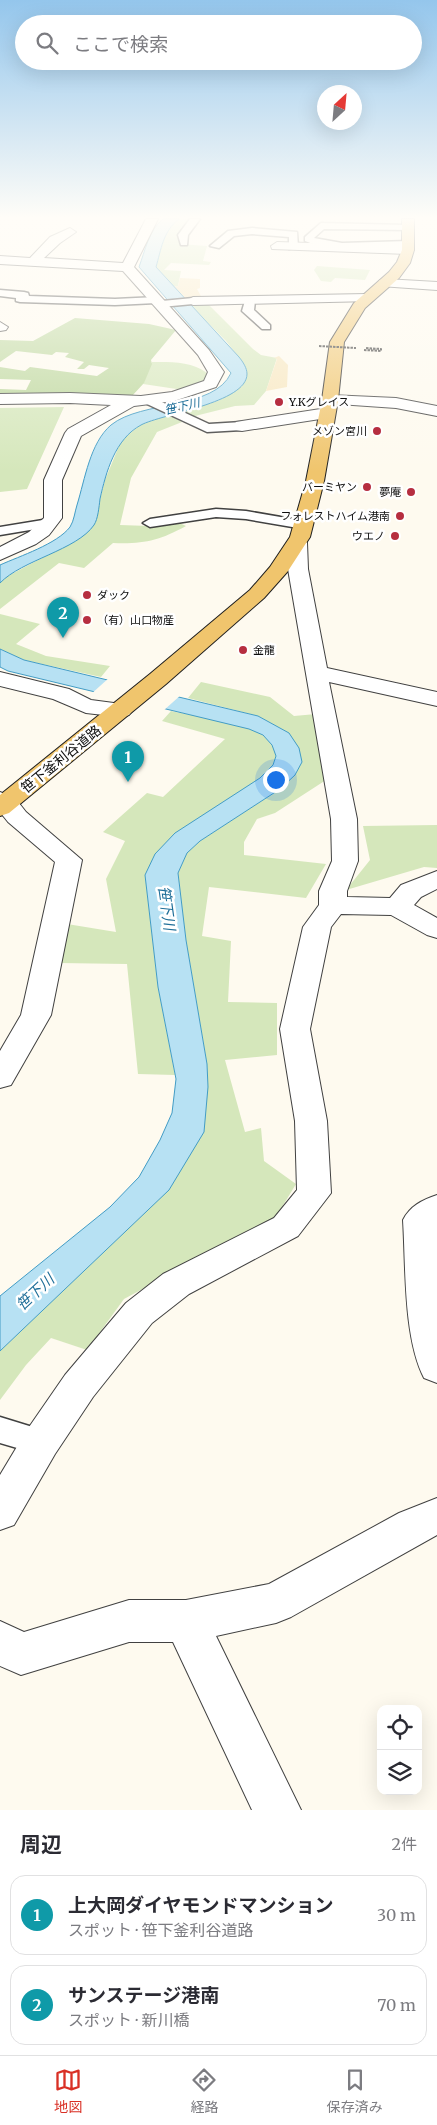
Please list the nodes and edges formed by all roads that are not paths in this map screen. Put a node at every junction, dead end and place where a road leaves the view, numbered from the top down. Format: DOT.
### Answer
graph roads {
  1 [pos="162,303"];
  2 [pos="249,303"];
  3 [pos="362,303"];
  4 [pos="266,327"];
  5 [pos="0,399"];
  6 [pos="131,401"];
  7 [pos="154,403"];
  8 [pos="328,407"];
  9 [pos="437,411"];
  10 [pos="242,426"];
  11 [pos="50,523"];
  12 [pos="150,523"];
  13 [pos="0,531"];
  14 [pos="300,534"];
  15 [pos="0,554"];
  16 [pos="317,673"];
  17 [pos="0,679"];
  18 [pos="437,700"];
  19 [pos="121,710"];
  20 [pos="2,803"];
  21 [pos="437,879"];
  22 [pos="333,904"];
  23 [pos="397,907"];
  24 [pos="437,929"];
  25 [pos="0,1077"];
  26 [pos="437,1208"];
  27 [pos="437,1367"];
  28 [pos="0,1430"];
  29 [pos="41,1442"];
  30 [pos="0,1512"];
  31 [pos="437,1516"];
  32 [pos="186,1620"];
  33 [pos="0,1642"];
  34 [pos="277,1810"];
  1 -- 7 [label="street"];
  2 -- 4 [label="lane"];
  3 -- 8 [label="main road"];
  5 -- 6 [label="street"];
  6 -- 7 [label="street"];
  6 -- 11 [label="street"];
  7 -- 10 [label="lane"];
  8 -- 9 [label="street"];
  8 -- 10 [label="street"];
  8 -- 14 [label="main road"];
  11 -- 13 [label="lane"];
  11 -- 15 [label="street"];
  12 -- 14 [label="lane"];
  14 -- 16 [label="street"];
  14 -- 19 [label="main road, 笹下釜利谷道路"];
  16 -- 18 [label="street"];
  16 -- 22 [label="street"];
  17 -- 19 [label="street"];
  19 -- 20 [label="main road, 笹下釜利谷道路"];
  20 -- 25 [label="street"];
  21 -- 23 [label="street"];
  22 -- 23 [label="street"];
  22 -- 29 [label="street"];
  23 -- 24 [label="street"];
  26 -- 27 [label="street"];
  28 -- 29 [label="lane"];
  29 -- 30 [label="street"];
  31 -- 32 [label="street"];
  32 -- 33 [label="street"];
  32 -- 34 [label="street"];
}
